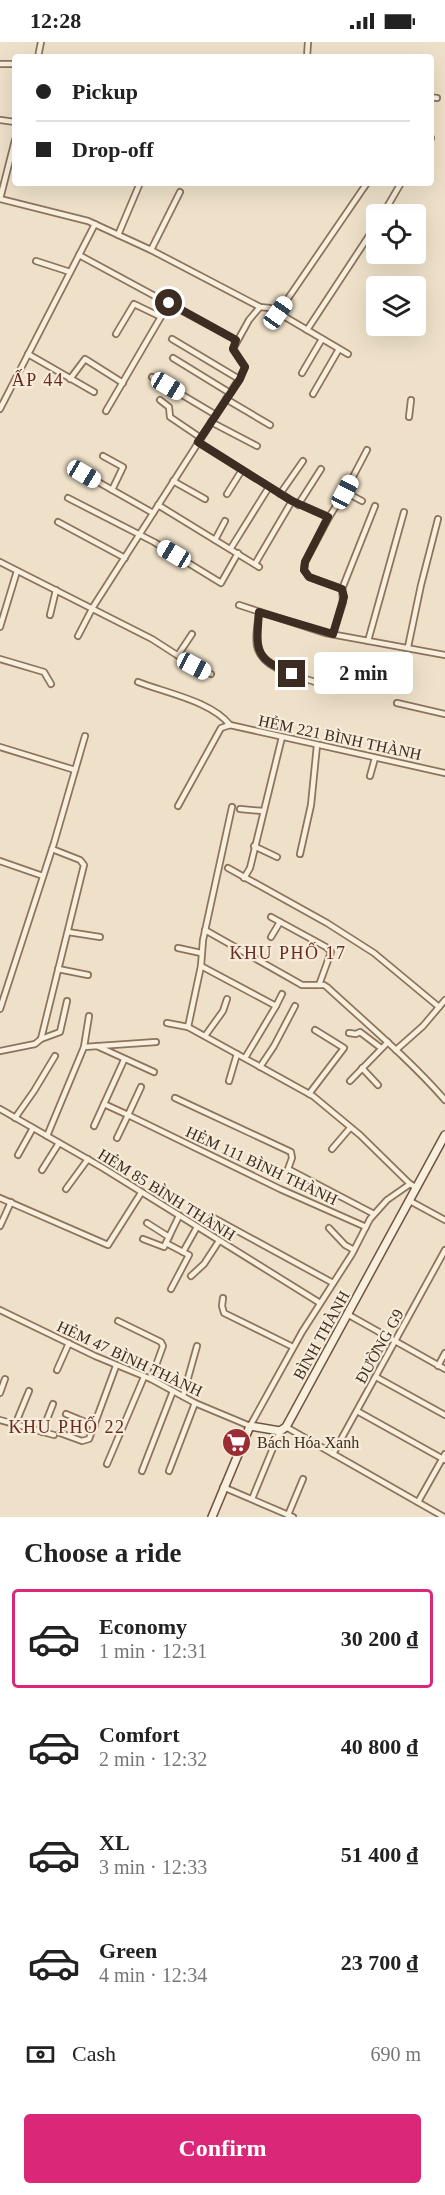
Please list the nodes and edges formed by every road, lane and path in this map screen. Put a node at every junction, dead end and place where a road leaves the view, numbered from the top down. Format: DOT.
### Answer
graph roads {
  1 [pos="12,152"];
  2 [pos="139,186"];
  3 [pos="365,186"];
  4 [pos="399,186"];
  5 [pos="180,192"];
  6 [pos="0,199"];
  7 [pos="389,204"];
  8 [pos="95,224"];
  9 [pos="118,235"];
  10 [pos="366,240"];
  11 [pos="151,250"];
  12 [pos="79,255"];
  13 [pos="36,261"];
  14 [pos="70,272"];
  15 [pos="169,303"];
  16 [pos="260,307"];
  17 [pos="278,313"];
  18 [pos="161,317"];
  19 [pos="307,330"];
  20 [pos="116,334"];
  21 [pos="172,339"];
  22 [pos="322,339"];
  23 [pos="236,340"];
  24 [pos="339,349"];
  25 [pos="28,354"];
  26 [pos="348,354"];
  27 [pos="173,358"];
  28 [pos="302,372"];
  29 [pos="152,377"];
  30 [pos="70,379"];
  31 [pos="240,379"];
  32 [pos="123,383"];
  33 [pos="94,392"];
  34 [pos="230,393"];
  35 [pos="313,394"];
  36 [pos="226,399"];
  37 [pos="160,400"];
  38 [pos="411,400"];
  39 [pos="0,409"];
  40 [pos="106,411"];
  41 [pos="216,415"];
  42 [pos="409,417"];
  43 [pos="211,422"];
  44 [pos="270,425"];
  45 [pos="200,440"];
  46 [pos="257,446"];
  47 [pos="368,450"];
  48 [pos="103,456"];
  49 [pos="303,460"];
  50 [pos="321,469"];
  51 [pos="242,470"];
  52 [pos="84,474"];
  53 [pos="173,481"];
  54 [pos="269,487"];
  55 [pos="112,490"];
  56 [pos="345,492"];
  57 [pos="227,494"];
  58 [pos="280,494"];
  59 [pos="68,498"];
  60 [pos="205,499"];
  61 [pos="292,501"];
  62 [pos="362,501"];
  63 [pos="158,505"];
  64 [pos="298,505"];
  65 [pos="375,506"];
  66 [pos="404,512"];
  67 [pos="153,513"];
  68 [pos="328,517"];
  69 [pos="438,519"];
  70 [pos="225,521"];
  71 [pos="58,522"];
  72 [pos="140,534"];
  73 [pos="215,540"];
  74 [pos="231,548"];
  75 [pos="238,553"];
  76 [pos="124,558"];
  77 [pos="0,562"];
  78 [pos="17,571"];
  79 [pos="342,589"];
  80 [pos="56,590"];
  81 [pos="0,601"];
  82 [pos="8,604"];
  83 [pos="238,605"];
  84 [pos="93,607"];
  85 [pos="259,612"];
  86 [pos="50,615"];
  87 [pos="0,627"];
  88 [pos="192,634"];
  89 [pos="333,634"];
  90 [pos="78,636"];
  91 [pos="368,640"];
  92 [pos="408,647"];
  93 [pos="178,655"];
  94 [pos="445,655"];
  95 [pos="0,659"];
  96 [pos="211,674"];
  97 [pos="138,682"];
  98 [pos="318,683"];
  99 [pos="51,684"];
  100 [pos="397,703"];
  101 [pos="445,714"];
  102 [pos="230,725"];
  103 [pos="85,736"];
  104 [pos="282,737"];
  105 [pos="317,745"];
  106 [pos="0,747"];
  107 [pos="375,758"];
  108 [pos="75,770"];
  109 [pos="445,773"];
  110 [pos="370,776"];
  111 [pos="178,806"];
  112 [pos="232,807"];
  113 [pos="240,809"];
  114 [pos="263,811"];
  115 [pos="255,846"];
  116 [pos="52,849"];
  117 [pos="300,854"];
  118 [pos="277,857"];
  119 [pos="0,861"];
  120 [pos="228,868"];
  121 [pos="44,876"];
  122 [pos="244,878"];
  123 [pos="271,917"];
  124 [pos="280,922"];
  125 [pos="205,930"];
  126 [pos="68,932"];
  127 [pos="100,937"];
  128 [pos="271,937"];
  129 [pos="178,948"];
  130 [pos="201,953"];
  131 [pos="201,966"];
  132 [pos="58,969"];
  133 [pos="88,975"];
  134 [pos="319,985"];
  135 [pos="282,994"];
  136 [pos="227,999"];
  137 [pos="445,1000"];
  138 [pos="67,1001"];
  139 [pos="276,1006"];
  140 [pos="295,1006"];
  141 [pos="438,1008"];
  142 [pos="0,1009"];
  143 [pos="89,1016"];
  144 [pos="167,1023"];
  145 [pos="188,1028"];
  146 [pos="315,1030"];
  147 [pos="350,1033"];
  148 [pos="205,1036"];
  149 [pos="41,1039"];
  150 [pos="156,1042"];
  151 [pos="388,1042"];
  152 [pos="96,1046"];
  153 [pos="84,1047"];
  154 [pos="381,1048"];
  155 [pos="396,1050"];
  156 [pos="0,1051"];
  157 [pos="237,1054"];
  158 [pos="55,1056"];
  159 [pos="245,1058"];
  160 [pos="124,1060"];
  161 [pos="260,1067"];
  162 [pos="362,1068"];
  163 [pos="154,1072"];
  164 [pos="229,1081"];
  165 [pos="350,1082"];
  166 [pos="378,1085"];
  167 [pos="141,1087"];
  168 [pos="309,1094"];
  169 [pos="175,1098"];
  170 [pos="445,1100"];
  171 [pos="104,1104"];
  172 [pos="0,1109"];
  173 [pos="128,1115"];
  174 [pos="15,1118"];
  175 [pos="94,1126"];
  176 [pos="33,1128"];
  177 [pos="350,1128"];
  178 [pos="445,1135"];
  179 [pos="47,1136"];
  180 [pos="117,1138"];
  181 [pos="59,1143"];
  182 [pos="332,1149"];
  183 [pos="18,1155"];
  184 [pos="88,1159"];
  185 [pos="42,1170"];
  186 [pos="414,1186"];
  187 [pos="66,1189"];
  188 [pos="141,1193"];
  189 [pos="0,1198"];
  190 [pos="410,1200"];
  191 [pos="11,1203"];
  192 [pos="374,1214"];
  193 [pos="179,1216"];
  194 [pos="212,1217"];
  195 [pos="445,1220"];
  196 [pos="147,1223"];
  197 [pos="0,1226"];
  198 [pos="197,1227"];
  199 [pos="366,1227"];
  200 [pos="329,1228"];
  201 [pos="169,1237"];
  202 [pos="143,1239"];
  203 [pos="219,1241"];
  204 [pos="166,1243"];
  205 [pos="354,1250"];
  206 [pos="445,1250"];
  207 [pos="183,1252"];
  208 [pos="192,1276"];
  209 [pos="333,1283"];
  210 [pos="171,1289"];
  211 [pos="223,1298"];
  212 [pos="320,1303"];
  213 [pos="0,1310"];
  214 [pos="348,1314"];
  215 [pos="118,1321"];
  216 [pos="395,1342"];
  217 [pos="69,1343"];
  218 [pos="197,1346"];
  219 [pos="293,1347"];
  220 [pos="445,1353"];
  221 [pos="116,1366"];
  222 [pos="438,1366"];
  223 [pos="445,1369"];
  224 [pos="57,1370"];
  225 [pos="144,1377"];
  226 [pos="376,1377"];
  227 [pos="5,1378"];
  228 [pos="151,1379"];
  229 [pos="29,1391"];
  230 [pos="173,1391"];
  231 [pos="0,1393"];
  232 [pos="183,1396"];
  233 [pos="195,1402"];
  234 [pos="53,1404"];
  235 [pos="357,1411"];
  236 [pos="66,1414"];
  237 [pos="445,1416"];
  238 [pos="0,1420"];
  239 [pos="15,1425"];
  240 [pos="95,1426"];
  241 [pos="250,1426"];
  242 [pos="283,1429"];
  243 [pos="42,1432"];
  244 [pos="60,1433"];
  245 [pos="54,1435"];
  246 [pos="333,1454"];
  247 [pos="444,1458"];
  248 [pos="107,1464"];
  249 [pos="142,1471"];
  250 [pos="169,1471"];
  251 [pos="303,1479"];
  252 [pos="223,1487"];
  253 [pos="252,1500"];
  254 [pos="418,1502"];
  255 [pos="291,1516"];
  256 [pos="213,1517"];
  257 [pos="444,1517"];
  1 -- 6 [label="street"];
  2 -- 9 [label="street"];
  3 -- 17 [label="street"];
  4 -- 7 [label="street"];
  5 -- 11 [label="street"];
  6 -- 8 [label="street"];
  8 -- 9 [label="street"];
  8 -- 12 [label="street"];
  9 -- 11 [label="street"];
  10 -- 19 [label="street"];
  11 -- 16 [label="street"];
  12 -- 14 [label="street"];
  12 -- 15 [label="street"];
  13 -- 14 [label="street"];
  14 -- 25 [label="street"];
  15 -- 18 [label="street"];
  15 -- 23 [label="street"];
  16 -- 17 [label="street"];
  16 -- 23 [label="street"];
  17 -- 19 [label="street"];
  18 -- 20 [label="street"];
  18 -- 32 [label="street"];
  19 -- 22 [label="street"];
  21 -- 31 [label="street"];
  22 -- 24 [label="street"];
  22 -- 28 [label="street"];
  23 -- 31 [label="street"];
  24 -- 26 [label="street"];
  24 -- 35 [label="street"];
  25 -- 30 [label="street"];
  25 -- 39 [label="street"];
  27 -- 34 [label="street"];
  29 -- 41 [label="street"];
  30 -- 32 [label="street"];
  30 -- 33 [label="street"];
  31 -- 34 [label="street"];
  32 -- 40 [label="street"];
  34 -- 36 [label="street"];
  36 -- 41 [label="street"];
  36 -- 44 [label="street"];
  37 -- 45 [label="street"];
  38 -- 42 [label="street"];
  41 -- 43 [label="street"];
  43 -- 45 [label="street"];
  43 -- 46 [label="street"];
  45 -- 51 [label="street"];
  45 -- 53 [label="street"];
  47 -- 56 [label="street"];
  48 -- 55 [label="street"];
  49 -- 58 [label="street"];
  50 -- 64 [label="street"];
  51 -- 54 [label="street"];
  51 -- 57 [label="street"];
  52 -- 55 [label="street"];
  53 -- 60 [label="street"];
  53 -- 63 [label="street"];
  54 -- 58 [label="street"];
  54 -- 74 [label="street"];
  55 -- 67 [label="street"];
  56 -- 62 [label="street"];
  56 -- 68 [label="street"];
  58 -- 61 [label="street"];
  59 -- 72 [label="street"];
  61 -- 64 [label="street"];
  61 -- 75 [label="street"];
  63 -- 67 [label="street"];
  63 -- 73 [label="street"];
  64 -- 68 [label="street"];
  65 -- 79 [label="street"];
  66 -- 91 [label="street"];
  67 -- 72 [label="street"];
  68 -- 79 [label="street"];
  69 -- 92 [label="street"];
  70 -- 73 [label="street"];
  71 -- 76 [label="street"];
  72 -- 75 [label="street"];
  72 -- 76 [label="street"];
  73 -- 74 [label="street"];
  74 -- 75 [label="street"];
  76 -- 84 [label="street"];
  77 -- 78 [label="street"];
  78 -- 80 [label="street"];
  78 -- 82 [label="street"];
  79 -- 89 [label="street"];
  80 -- 84 [label="street"];
  80 -- 86 [label="street"];
  81 -- 82 [label="street"];
  82 -- 87 [label="street"];
  83 -- 85 [label="street"];
  84 -- 90 [label="street"];
  84 -- 93 [label="street"];
  85 -- 89 [label="street"];
  85 -- 98 [label="street"];
  88 -- 93 [label="street"];
  89 -- 91 [label="street"];
  91 -- 92 [label="street"];
  92 -- 94 [label="street"];
  93 -- 96 [label="street"];
  95 -- 99 [label="street"];
  97 -- 102 [label="street"];
  100 -- 101 [label="street"];
  102 -- 104 [label="street, HẺM 221 BÌNH THÀNH"];
  102 -- 111 [label="street"];
  103 -- 108 [label="street"];
  104 -- 105 [label="street, HẺM 221 BÌNH THÀNH"];
  104 -- 114 [label="street"];
  105 -- 107 [label="street, HẺM 221 BÌNH THÀNH"];
  105 -- 117 [label="street"];
  106 -- 108 [label="street"];
  107 -- 109 [label="street, HẺM 221 BÌNH THÀNH"];
  107 -- 110 [label="street"];
  108 -- 116 [label="street"];
  112 -- 125 [label="street"];
  113 -- 114 [label="street"];
  114 -- 115 [label="street"];
  115 -- 118 [label="street"];
  115 -- 122 [label="street"];
  116 -- 121 [label="street"];
  116 -- 126 [label="street"];
  119 -- 121 [label="street"];
  120 -- 122 [label="street"];
  121 -- 142 [label="street"];
  122 -- 141 [label="street"];
  123 -- 124 [label="street"];
  124 -- 128 [label="street"];
  124 -- 134 [label="street"];
  125 -- 130 [label="street"];
  125 -- 134 [label="street"];
  126 -- 127 [label="street"];
  126 -- 132 [label="street"];
  129 -- 130 [label="street"];
  130 -- 131 [label="street"];
  131 -- 139 [label="street"];
  131 -- 145 [label="street"];
  132 -- 133 [label="street"];
  132 -- 149 [label="street"];
  134 -- 151 [label="street"];
  135 -- 139 [label="street"];
  136 -- 148 [label="street"];
  137 -- 141 [label="street"];
  138 -- 149 [label="street"];
  139 -- 159 [label="street"];
  140 -- 161 [label="street"];
  141 -- 155 [label="street"];
  143 -- 153 [label="street"];
  144 -- 145 [label="street"];
  145 -- 148 [label="street"];
  146 -- 168 [label="street"];
  147 -- 154 [label="street"];
  148 -- 157 [label="street"];
  149 -- 156 [label="street"];
  150 -- 152 [label="street"];
  151 -- 154 [label="street"];
  151 -- 155 [label="street"];
  152 -- 153 [label="street"];
  152 -- 160 [label="street"];
  153 -- 179 [label="street"];
  154 -- 162 [label="street"];
  155 -- 170 [label="street"];
  157 -- 159 [label="street"];
  157 -- 164 [label="street"];
  158 -- 174 [label="street"];
  159 -- 161 [label="street"];
  160 -- 163 [label="street"];
  160 -- 171 [label="street"];
  161 -- 168 [label="street"];
  162 -- 165 [label="street"];
  162 -- 166 [label="street"];
  167 -- 173 [label="street"];
  168 -- 177 [label="street"];
  169 -- 192 [label="street"];
  171 -- 173 [label="street"];
  171 -- 175 [label="street"];
  172 -- 174 [label="street, HẺM 85 BÌNH THÀNH"];
  173 -- 180 [label="street"];
  173 -- 199 [label="street, HẺM 111 BÌNH THÀNH"];
  174 -- 176 [label="street, HẺM 85 BÌNH THÀNH"];
  176 -- 179 [label="street, HẺM 85 BÌNH THÀNH"];
  176 -- 183 [label="street"];
  177 -- 182 [label="street"];
  177 -- 186 [label="street"];
  178 -- 186 [label="street, BÌNH THÀNH"];
  179 -- 181 [label="street, HẺM 85 BÌNH THÀNH"];
  181 -- 184 [label="street, HẺM 85 BÌNH THÀNH"];
  181 -- 185 [label="street"];
  184 -- 187 [label="street"];
  184 -- 188 [label="street, HẺM 85 BÌNH THÀNH"];
  186 -- 190 [label="street, BÌNH THÀNH"];
  186 -- 192 [label="street"];
  188 -- 191 [label="street"];
  188 -- 193 [label="street, HẺM 85 BÌNH THÀNH"];
  189 -- 191 [label="street"];
  190 -- 195 [label="street"];
  190 -- 214 [label="street, BÌNH THÀNH"];
  191 -- 197 [label="street"];
  192 -- 199 [label="street"];
  193 -- 198 [label="street, HẺM 85 BÌNH THÀNH"];
  193 -- 201 [label="street"];
  194 -- 209 [label="street"];
  196 -- 201 [label="street"];
  198 -- 203 [label="street, HẺM 85 BÌNH THÀNH"];
  198 -- 207 [label="street"];
  199 -- 205 [label="street"];
  200 -- 205 [label="street"];
  201 -- 204 [label="street"];
  202 -- 204 [label="street"];
  203 -- 208 [label="street"];
  203 -- 212 [label="street, HẺM 85 BÌNH THÀNH"];
  204 -- 207 [label="street"];
  205 -- 209 [label="street"];
  206 -- 216 [label="street, ĐƯỜNG G9"];
  207 -- 210 [label="street"];
  209 -- 212 [label="street"];
  211 -- 219 [label="street"];
  212 -- 219 [label="street"];
  213 -- 217 [label="street, HẺM 47 BÌNH THÀNH"];
  214 -- 216 [label="street"];
  214 -- 242 [label="street, BÌNH THÀNH"];
  215 -- 228 [label="street"];
  216 -- 222 [label="street"];
  216 -- 226 [label="street, ĐƯỜNG G9"];
  217 -- 221 [label="street, HẺM 47 BÌNH THÀNH"];
  217 -- 224 [label="street"];
  218 -- 232 [label="street"];
  219 -- 241 [label="street"];
  220 -- 222 [label="street"];
  221 -- 225 [label="street, HẺM 47 BÌNH THÀNH"];
  221 -- 240 [label="street"];
  222 -- 223 [label="street"];
  225 -- 228 [label="street, HẺM 47 BÌNH THÀNH"];
  225 -- 248 [label="street"];
  226 -- 235 [label="street, ĐƯỜNG G9"];
  226 -- 237 [label="street"];
  227 -- 231 [label="street"];
  228 -- 230 [label="street, HẺM 47 BÌNH THÀNH"];
  229 -- 239 [label="street"];
  230 -- 232 [label="street, HẺM 47 BÌNH THÀNH"];
  230 -- 249 [label="street"];
  232 -- 233 [label="street, HẺM 47 BÌNH THÀNH"];
  233 -- 241 [label="street, HẺM 47 BÌNH THÀNH"];
  233 -- 250 [label="street"];
  234 -- 243 [label="street"];
  235 -- 246 [label="street, ĐƯỜNG G9"];
  235 -- 247 [label="street"];
  236 -- 240 [label="street"];
  238 -- 239 [label="street"];
  239 -- 243 [label="street"];
  240 -- 244 [label="street"];
  241 -- 242 [label="street"];
  241 -- 252 [label="street"];
  242 -- 246 [label="street"];
  242 -- 253 [label="street"];
  243 -- 245 [label="street"];
  246 -- 254 [label="street"];
  247 -- 254 [label="street"];
  251 -- 255 [label="street"];
  252 -- 253 [label="street"];
  252 -- 256 [label="street"];
  253 -- 255 [label="street"];
  254 -- 257 [label="street"];
}
